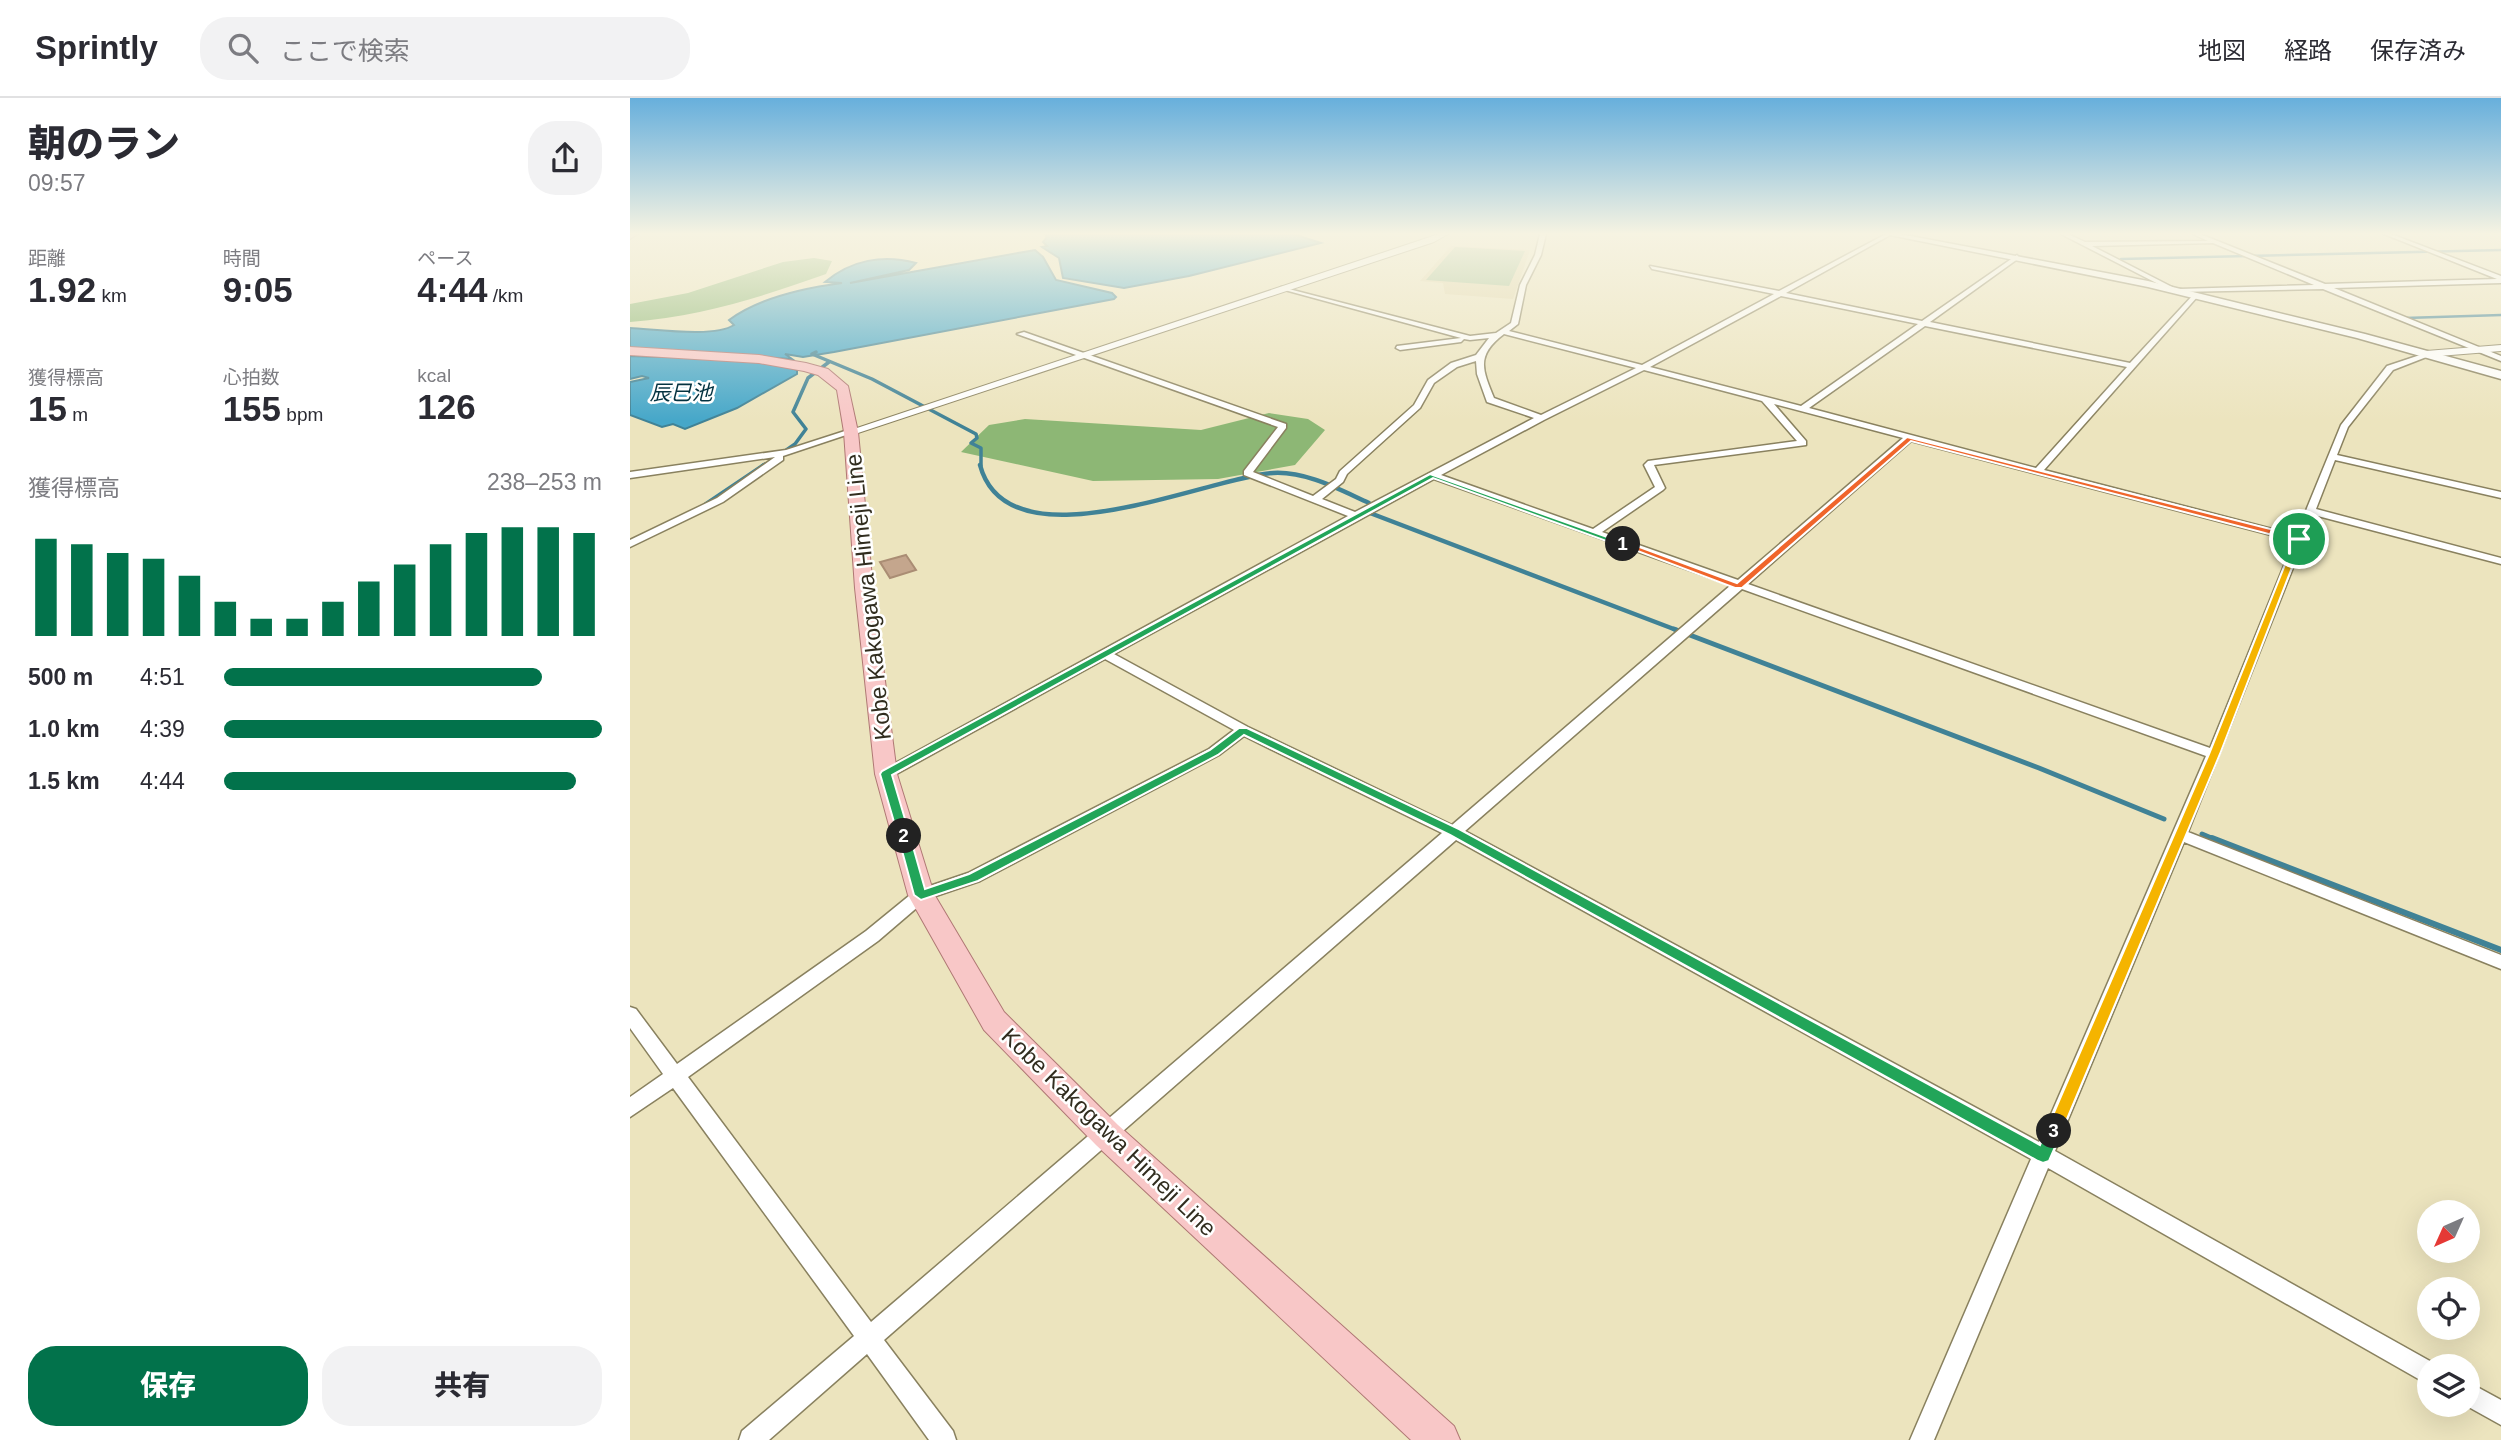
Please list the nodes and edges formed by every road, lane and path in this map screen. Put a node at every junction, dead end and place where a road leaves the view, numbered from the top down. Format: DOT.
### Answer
graph roads {
  1 [pos="1257,297"];
  2 [pos="1315,297"];
  3 [pos="1520,297"];
  4 [pos="1773,297"];
  5 [pos="1797,297"];
  6 [pos="1961,297"];
  7 [pos="2195,297"];
  8 [pos="2202,297"];
  9 [pos="2347,297"];
  10 [pos="1924,323"];
  11 [pos="1499,333"];
  12 [pos="1021,334"];
  13 [pos="1470,338"];
  14 [pos="1400,348"];
  15 [pos="2501,348"];
  16 [pos="2480,349"];
  17 [pos="630,351"];
  18 [pos="1082,354"];
  19 [pos="2426,354"];
  20 [pos="1479,357"];
  21 [pos="2501,359"];
  22 [pos="2131,366"];
  23 [pos="1641,369"];
  24 [pos="2501,375"];
  25 [pos="1766,401"];
  26 [pos="1801,410"];
  27 [pos="1541,418"];
  28 [pos="851,432"];
  29 [pos="1909,438"];
  30 [pos="788,453"];
  31 [pos="2333,457"];
  32 [pos="2038,471"];
  33 [pos="630,475"];
  34 [pos="1433,475"];
  35 [pos="2501,495"];
  36 [pos="1314,500"];
  37 [pos="2311,511"];
  38 [pos="1356,516"];
  39 [pos="1593,533"];
  40 [pos="2299,539"];
  41 [pos="630,544"];
  42 [pos="2501,561"];
  43 [pos="1739,586"];
  44 [pos="1103,653"];
  45 [pos="1243,730"];
  46 [pos="2214,754"];
  47 [pos="886,774"];
  48 [pos="1454,832"];
  49 [pos="2180,835"];
  50 [pos="921,895"];
  51 [pos="2501,962"];
  52 [pos="630,1014"];
  53 [pos="675,1078"];
  54 [pos="630,1108"];
  55 [pos="1107,1135"];
  56 [pos="2043,1155"];
  57 [pos="870,1338"];
  58 [pos="2417,1366"];
  59 [pos="2480,1401"];
  60 [pos="2501,1413"];
  61 [pos="751,1440"];
  62 [pos="944,1440"];
  63 [pos="1440,1440"];
  64 [pos="1922,1440"];
  1 -- 18 [label="street"];
  2 -- 13 [label="street"];
  3 -- 11 [label="street"];
  4 -- 23 [label="street"];
  5 -- 10 [label="street"];
  6 -- 10 [label="street"];
  7 -- 22 [label="street"];
  8 -- 19 [label="main road"];
  9 -- 16 [label="street"];
  10 -- 22 [label="street"];
  10 -- 26 [label="street"];
  11 -- 13 [label="street"];
  11 -- 20 [label="street"];
  11 -- 23 [label="street"];
  12 -- 18 [label="street"];
  13 -- 14 [label="street"];
  15 -- 16 [label="street"];
  16 -- 19 [label="street"];
  16 -- 21 [label="street"];
  17 -- 28 [label="main road, Kobe Kakogawa Himeji Line"];
  18 -- 28 [label="street"];
  18 -- 36 [label="street"];
  19 -- 24 [label="main road"];
  19 -- 31 [label="street"];
  20 -- 27 [label="street"];
  20 -- 36 [label="street"];
  22 -- 32 [label="street"];
  23 -- 25 [label="street"];
  23 -- 27 [label="street"];
  25 -- 26 [label="street"];
  25 -- 39 [label="street"];
  26 -- 29 [label="street"];
  27 -- 34 [label="street"];
  28 -- 30 [label="street"];
  28 -- 47 [label="main road, Kobe Kakogawa Himeji Line"];
  29 -- 32 [label="street"];
  29 -- 43 [label="street"];
  30 -- 33 [label="street"];
  30 -- 41 [label="street"];
  31 -- 35 [label="street"];
  31 -- 37 [label="street"];
  32 -- 40 [label="street"];
  34 -- 38 [label="street"];
  34 -- 39 [label="street"];
  36 -- 38 [label="street"];
  37 -- 40 [label="street"];
  37 -- 42 [label="street"];
  38 -- 44 [label="street"];
  39 -- 43 [label="street"];
  40 -- 46 [label="street"];
  43 -- 46 [label="street"];
  43 -- 48 [label="street"];
  44 -- 45 [label="street"];
  44 -- 47 [label="street"];
  45 -- 48 [label="street"];
  45 -- 50 [label="street"];
  46 -- 49 [label="street"];
  47 -- 50 [label="main road, Kobe Kakogawa Himeji Line"];
  48 -- 55 [label="street"];
  48 -- 56 [label="street"];
  49 -- 51 [label="street"];
  49 -- 56 [label="street"];
  50 -- 53 [label="street"];
  50 -- 55 [label="main road, Kobe Kakogawa Himeji Line"];
  52 -- 53 [label="street"];
  53 -- 54 [label="street"];
  53 -- 57 [label="street"];
  55 -- 57 [label="street"];
  55 -- 63 [label="main road, Kobe Kakogawa Himeji Line"];
  56 -- 58 [label="street"];
  56 -- 64 [label="street"];
  57 -- 61 [label="street"];
  57 -- 62 [label="street"];
  59 -- 60 [label="street"];
}
